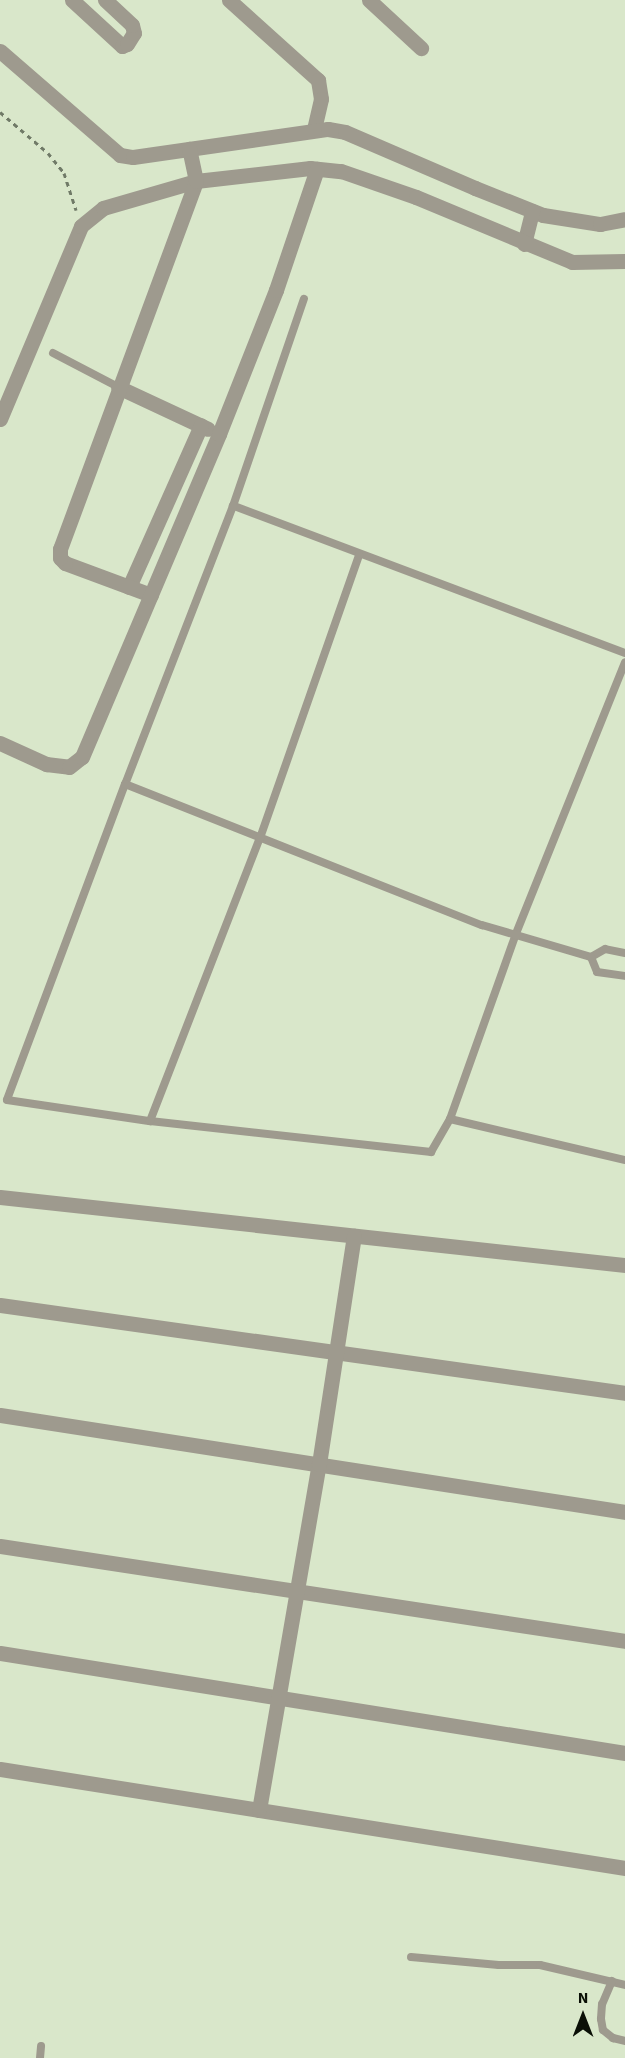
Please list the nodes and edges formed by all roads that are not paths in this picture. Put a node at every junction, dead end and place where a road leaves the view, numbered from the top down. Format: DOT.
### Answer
graph roads {
  1 [pos="72,0"];
  2 [pos="105,0"];
  3 [pos="229,0"];
  4 [pos="369,0"];
  5 [pos="421,48"];
  6 [pos="0,51"];
  7 [pos="314,130"];
  8 [pos="189,149"];
  9 [pos="317,169"];
  10 [pos="196,181"];
  11 [pos="532,211"];
  12 [pos="622,220"];
  13 [pos="524,244"];
  14 [pos="625,261"];
  15 [pos="304,299"];
  16 [pos="53,353"];
  17 [pos="118,387"];
  18 [pos="0,419"];
  19 [pos="201,425"];
  20 [pos="219,434"];
  21 [pos="233,506"];
  22 [pos="359,555"];
  23 [pos="129,587"];
  24 [pos="151,595"];
  25 [pos="625,653"];
  26 [pos="625,662"];
  27 [pos="0,743"];
  28 [pos="125,784"];
  29 [pos="260,838"];
  30 [pos="515,936"];
  31 [pos="625,953"];
  32 [pos="591,957"];
  33 [pos="625,976"];
  34 [pos="450,1119"];
  35 [pos="150,1120"];
  36 [pos="625,1160"];
  37 [pos="0,1197"];
  38 [pos="354,1236"];
  39 [pos="625,1265"];
  40 [pos="0,1305"];
  41 [pos="336,1352"];
  42 [pos="625,1393"];
  43 [pos="0,1415"];
  44 [pos="320,1464"];
  45 [pos="625,1512"];
  46 [pos="0,1546"];
  47 [pos="297,1591"];
  48 [pos="625,1641"];
  49 [pos="0,1653"];
  50 [pos="279,1697"];
  51 [pos="625,1753"];
  52 [pos="0,1769"];
  53 [pos="260,1810"];
  54 [pos="625,1868"];
  55 [pos="411,1958"];
  56 [pos="612,1981"];
  57 [pos="625,1984"];
  58 [pos="625,2041"];
  59 [pos="41,2046"];
  60 [pos="40,2058"];
  1 -- 2 [label="street"];
  3 -- 7 [label="street"];
  4 -- 5 [label="street"];
  6 -- 8 [label="street"];
  7 -- 8 [label="street"];
  7 -- 11 [label="street"];
  8 -- 10 [label="street"];
  9 -- 10 [label="street"];
  9 -- 13 [label="street"];
  9 -- 20 [label="street"];
  10 -- 17 [label="street"];
  10 -- 18 [label="street"];
  11 -- 12 [label="street"];
  11 -- 13 [label="street"];
  13 -- 14 [label="street"];
  15 -- 21 [label="lane"];
  16 -- 17 [label="lane"];
  17 -- 19 [label="street"];
  17 -- 23 [label="street"];
  19 -- 20 [label="street"];
  19 -- 23 [label="street"];
  20 -- 24 [label="street"];
  21 -- 22 [label="lane"];
  21 -- 28 [label="lane"];
  22 -- 25 [label="lane"];
  22 -- 29 [label="lane"];
  23 -- 24 [label="street"];
  24 -- 27 [label="street"];
  26 -- 30 [label="lane"];
  28 -- 29 [label="lane"];
  28 -- 35 [label="lane"];
  29 -- 30 [label="lane"];
  29 -- 35 [label="lane"];
  30 -- 32 [label="lane"];
  30 -- 34 [label="lane"];
  31 -- 32 [label="lane"];
  32 -- 33 [label="lane"];
  34 -- 35 [label="lane"];
  34 -- 36 [label="lane"];
  37 -- 38 [label="street"];
  38 -- 39 [label="street"];
  38 -- 41 [label="street"];
  40 -- 41 [label="street"];
  41 -- 42 [label="street"];
  41 -- 44 [label="street"];
  43 -- 44 [label="street"];
  44 -- 45 [label="street"];
  44 -- 47 [label="street"];
  46 -- 47 [label="street"];
  47 -- 48 [label="street"];
  47 -- 50 [label="street"];
  49 -- 50 [label="street"];
  50 -- 51 [label="street"];
  50 -- 53 [label="street"];
  52 -- 53 [label="street"];
  53 -- 54 [label="street"];
  55 -- 56 [label="lane"];
  56 -- 57 [label="lane"];
  56 -- 58 [label="lane"];
  59 -- 60 [label="lane"];
}
